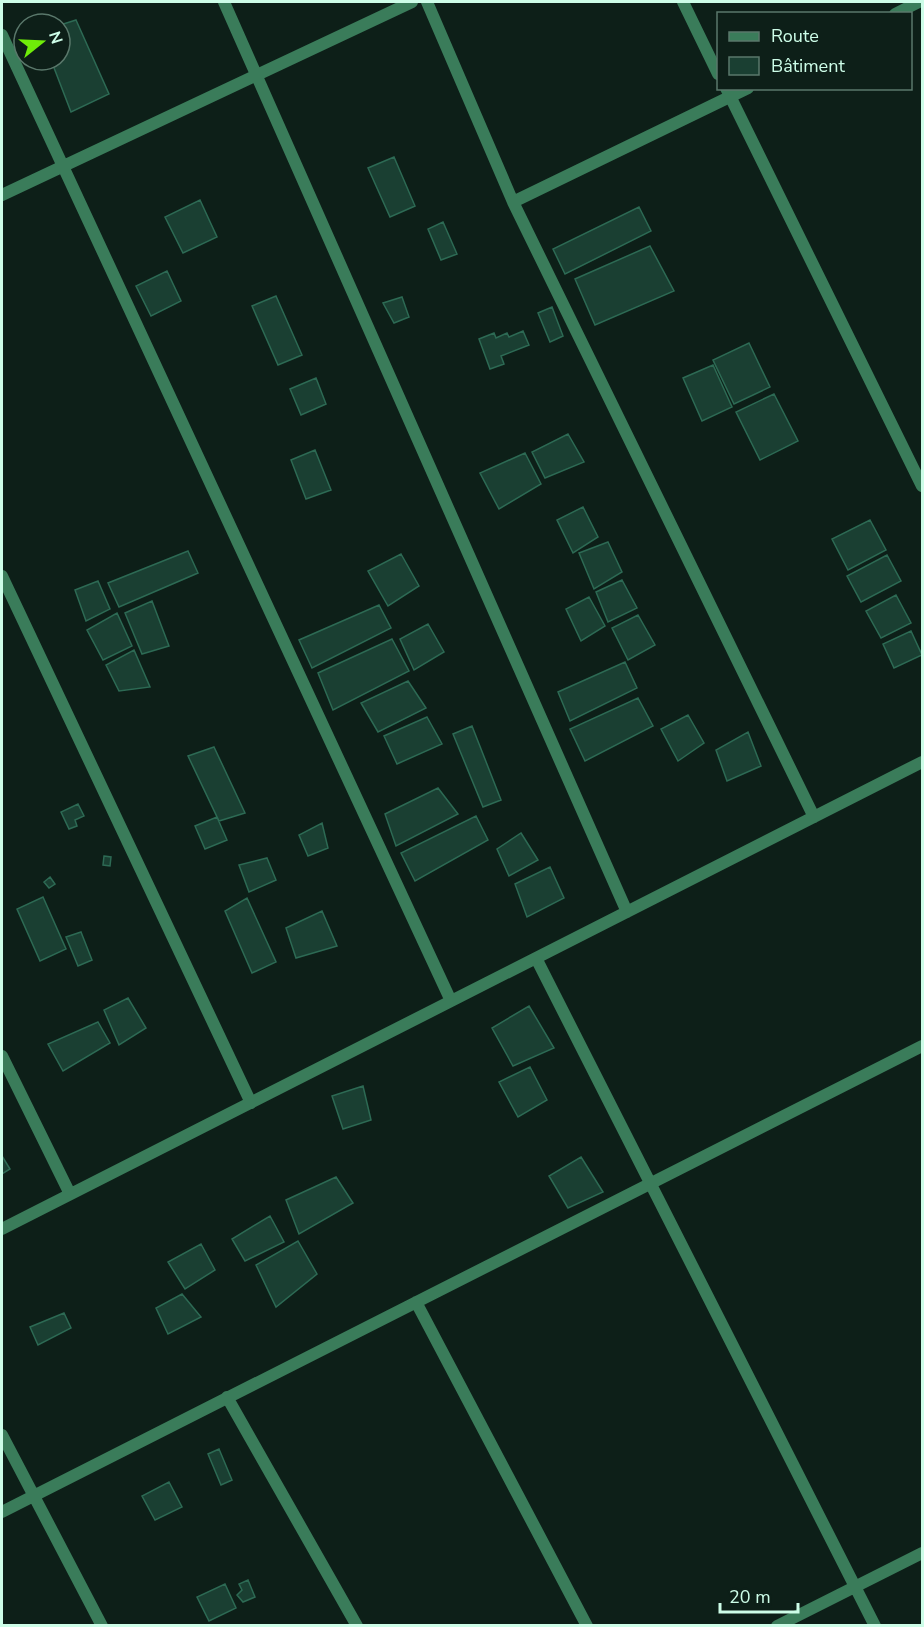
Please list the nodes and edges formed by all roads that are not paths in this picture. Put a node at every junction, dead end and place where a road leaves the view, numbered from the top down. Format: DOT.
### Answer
graph roads {
  1 [pos="224,2"];
  2 [pos="412,2"];
  3 [pos="427,2"];
  4 [pos="682,2"];
  5 [pos="919,2"];
  6 [pos="900,12"];
  7 [pos="2,35"];
  8 [pos="717,72"];
  9 [pos="256,74"];
  10 [pos="728,93"];
  11 [pos="62,166"];
  12 [pos="2,195"];
  13 [pos="513,202"];
  14 [pos="922,486"];
  15 [pos="2,576"];
  16 [pos="922,762"];
  17 [pos="814,817"];
  18 [pos="627,912"];
  19 [pos="536,958"];
  20 [pos="451,1001"];
  21 [pos="922,1046"];
  22 [pos="2,1056"];
  23 [pos="251,1102"];
  24 [pos="651,1183"];
  25 [pos="69,1194"];
  26 [pos="2,1229"];
  27 [pos="416,1302"];
  28 [pos="227,1397"];
  29 [pos="2,1435"];
  30 [pos="33,1495"];
  31 [pos="2,1512"];
  32 [pos="922,1553"];
  33 [pos="855,1586"];
  34 [pos="102,1626"];
  35 [pos="357,1626"];
  36 [pos="587,1626"];
  37 [pos="777,1626"];
  38 [pos="875,1626"];
  1 -- 9 [label="street"];
  2 -- 9 [label="street"];
  3 -- 13 [label="street"];
  4 -- 8 [label="street"];
  5 -- 6 [label="street"];
  7 -- 11 [label="street"];
  9 -- 11 [label="street"];
  9 -- 18 [label="street"];
  10 -- 13 [label="street"];
  10 -- 14 [label="street"];
  11 -- 12 [label="street"];
  11 -- 20 [label="street"];
  13 -- 17 [label="street"];
  15 -- 23 [label="street"];
  16 -- 17 [label="street"];
  17 -- 18 [label="street"];
  18 -- 19 [label="street"];
  19 -- 20 [label="street"];
  19 -- 24 [label="street"];
  20 -- 23 [label="street"];
  21 -- 24 [label="street"];
  22 -- 25 [label="street"];
  23 -- 25 [label="street"];
  24 -- 27 [label="street"];
  24 -- 33 [label="street"];
  25 -- 26 [label="street"];
  27 -- 28 [label="street"];
  27 -- 36 [label="street"];
  28 -- 30 [label="street"];
  28 -- 35 [label="street"];
  29 -- 30 [label="street"];
  30 -- 31 [label="street"];
  30 -- 34 [label="street"];
  32 -- 33 [label="street"];
  33 -- 37 [label="street"];
  33 -- 38 [label="street"];
}
